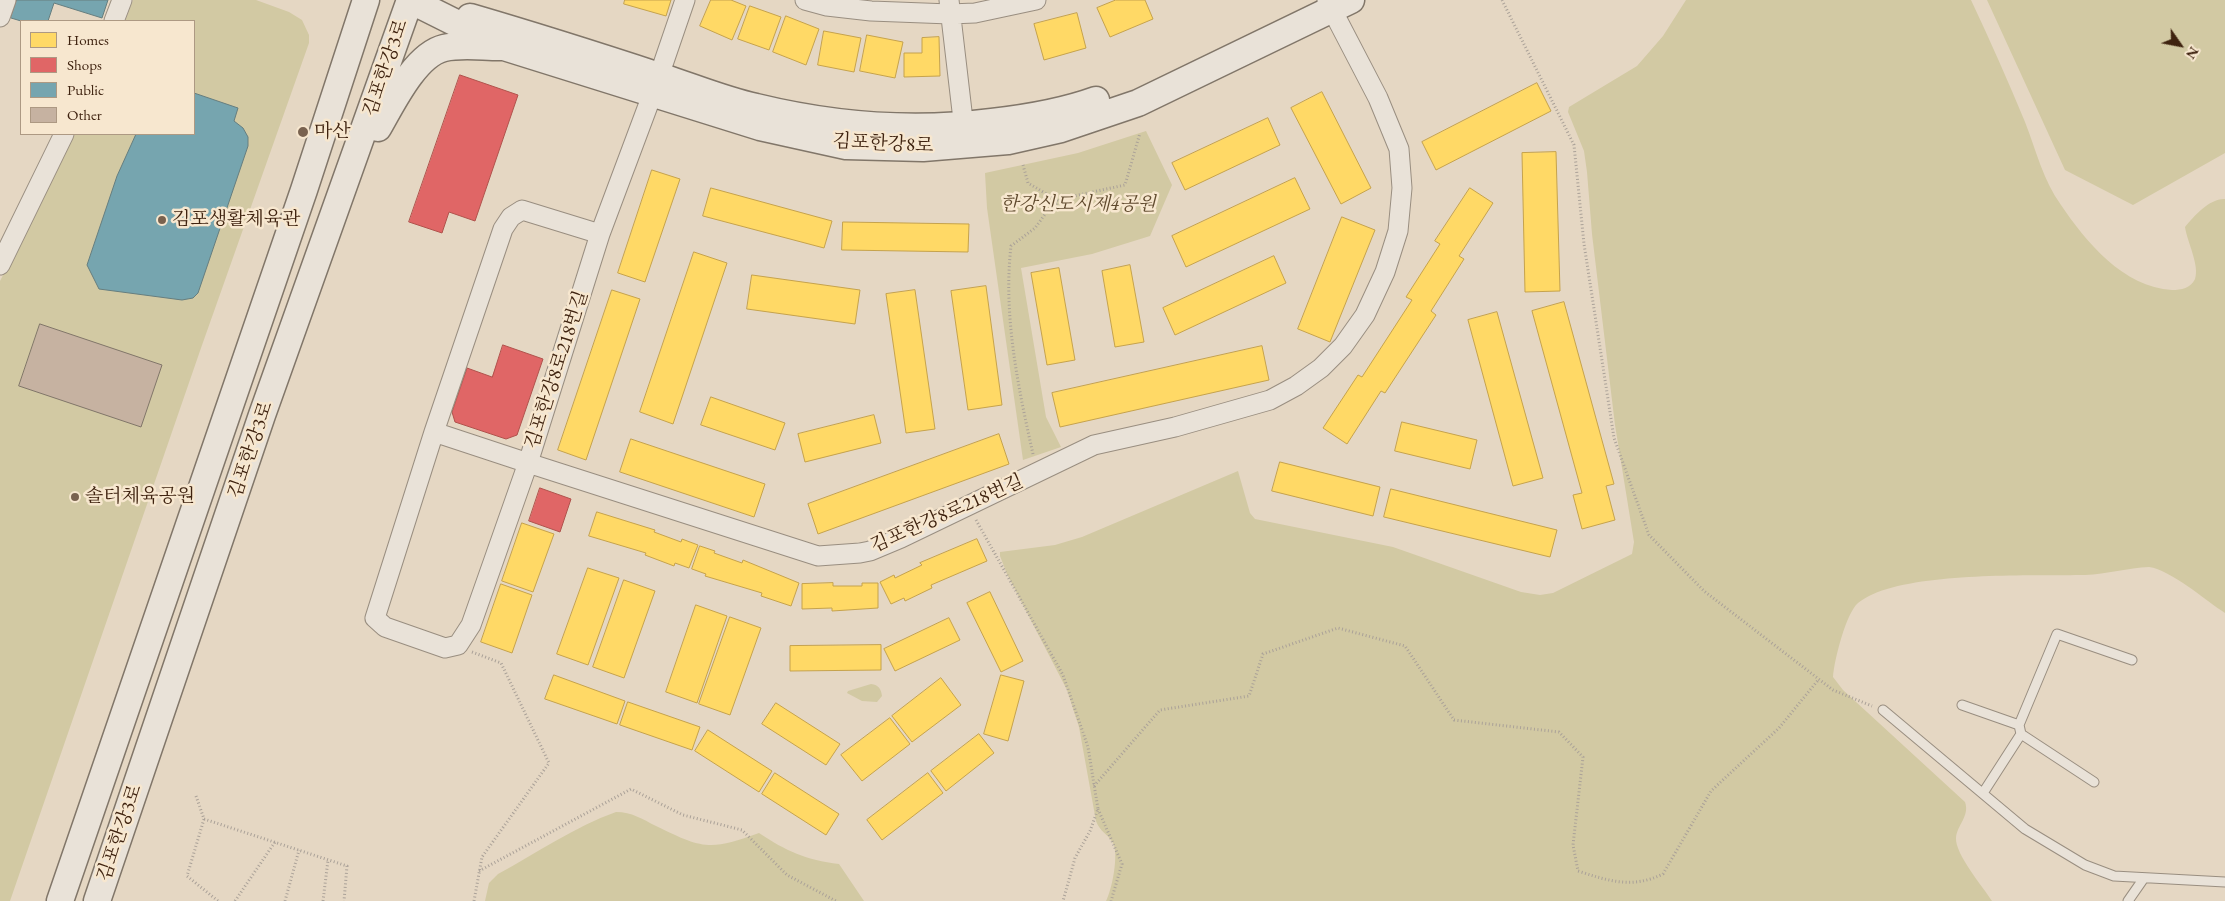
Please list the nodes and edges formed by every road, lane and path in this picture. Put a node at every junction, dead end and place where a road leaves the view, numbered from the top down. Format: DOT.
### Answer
graph roads {
  1 [pos="6,0"];
  2 [pos="122,0"];
  3 [pos="366,0"];
  4 [pos="410,0"];
  5 [pos="479,0"];
  6 [pos="685,0"];
  7 [pos="805,0"];
  8 [pos="1036,0"];
  9 [pos="1502,0"];
  10 [pos="1330,2"];
  11 [pos="950,7"];
  12 [pos="0,17"];
  13 [pos="114,20"];
  14 [pos="510,39"];
  15 [pos="655,85"];
  16 [pos="1140,133"];
  17 [pos="64,135"];
  18 [pos="964,136"];
  19 [pos="1023,165"];
  20 [pos="343,192"];
  21 [pos="1061,202"];
  22 [pos="600,234"];
  23 [pos="0,265"];
  24 [pos="434,432"];
  25 [pos="1034,457"];
  26 [pos="528,463"];
  27 [pos="971,511"];
  28 [pos="470,651"];
  29 [pos="2132,660"];
  30 [pos="1819,679"];
  31 [pos="1962,705"];
  32 [pos="1883,710"];
  33 [pos="2020,730"];
  34 [pos="2094,782"];
  35 [pos="1094,786"];
  36 [pos="1983,793"];
  37 [pos="196,796"];
  38 [pos="1098,809"];
  39 [pos="204,818"];
  40 [pos="275,842"];
  41 [pos="299,850"];
  42 [pos="328,860"];
  43 [pos="479,870"];
  44 [pos="2144,878"];
  45 [pos="2225,882"];
  46 [pos="60,901"];
  47 [pos="97,901"];
  48 [pos="218,901"];
  49 [pos="235,901"];
  50 [pos="285,901"];
  51 [pos="324,901"];
  52 [pos="344,901"];
  53 [pos="474,901"];
  54 [pos="836,901"];
  55 [pos="1063,901"];
  56 [pos="1111,901"];
  57 [pos="2128,901"];
  1 -- 12 [label="street"];
  2 -- 13 [label="street"];
  3 -- 46 [label="street, 김포한강3로"];
  4 -- 14 [label="street, 김포한강8로"];
  4 -- 20 [label="street, 김포한강3로"];
  5 -- 14 [label="street"];
  6 -- 15 [label="street, 김포한강8로218번길"];
  7 -- 11 [label="street"];
  8 -- 11 [label="street"];
  9 -- 30 [label="path"];
  10 -- 18 [label="street, 김포한강8로"];
  10 -- 26 [label="street, 김포한강8로218번길"];
  11 -- 18 [label="street"];
  14 -- 15 [label="street, 김포한강8로"];
  14 -- 20 [label="street"];
  15 -- 18 [label="street, 김포한강8로"];
  15 -- 22 [label="street, 김포한강8로218번길"];
  16 -- 21 [label="path"];
  17 -- 23 [label="street"];
  19 -- 21 [label="path"];
  20 -- 47 [label="street, 김포한강3로"];
  21 -- 25 [label="path"];
  22 -- 24 [label="street"];
  22 -- 26 [label="street, 김포한강8로218번길"];
  24 -- 26 [label="street"];
  24 -- 26 [label="street"];
  27 -- 35 [label="path"];
  28 -- 43 [label="path"];
  29 -- 33 [label="lane"];
  30 -- 32 [label="path"];
  30 -- 35 [label="path"];
  31 -- 33 [label="lane"];
  32 -- 36 [label="lane"];
  33 -- 34 [label="lane"];
  33 -- 36 [label="lane"];
  35 -- 38 [label="path"];
  36 -- 44 [label="lane"];
  37 -- 39 [label="path"];
  38 -- 55 [label="path"];
  38 -- 56 [label="path"];
  39 -- 40 [label="path"];
  39 -- 48 [label="path"];
  40 -- 41 [label="path"];
  40 -- 49 [label="path"];
  41 -- 42 [label="path"];
  41 -- 50 [label="path"];
  42 -- 51 [label="path"];
  42 -- 52 [label="path"];
  43 -- 53 [label="path"];
  43 -- 54 [label="path"];
  44 -- 45 [label="lane"];
  44 -- 57 [label="lane"];
}
